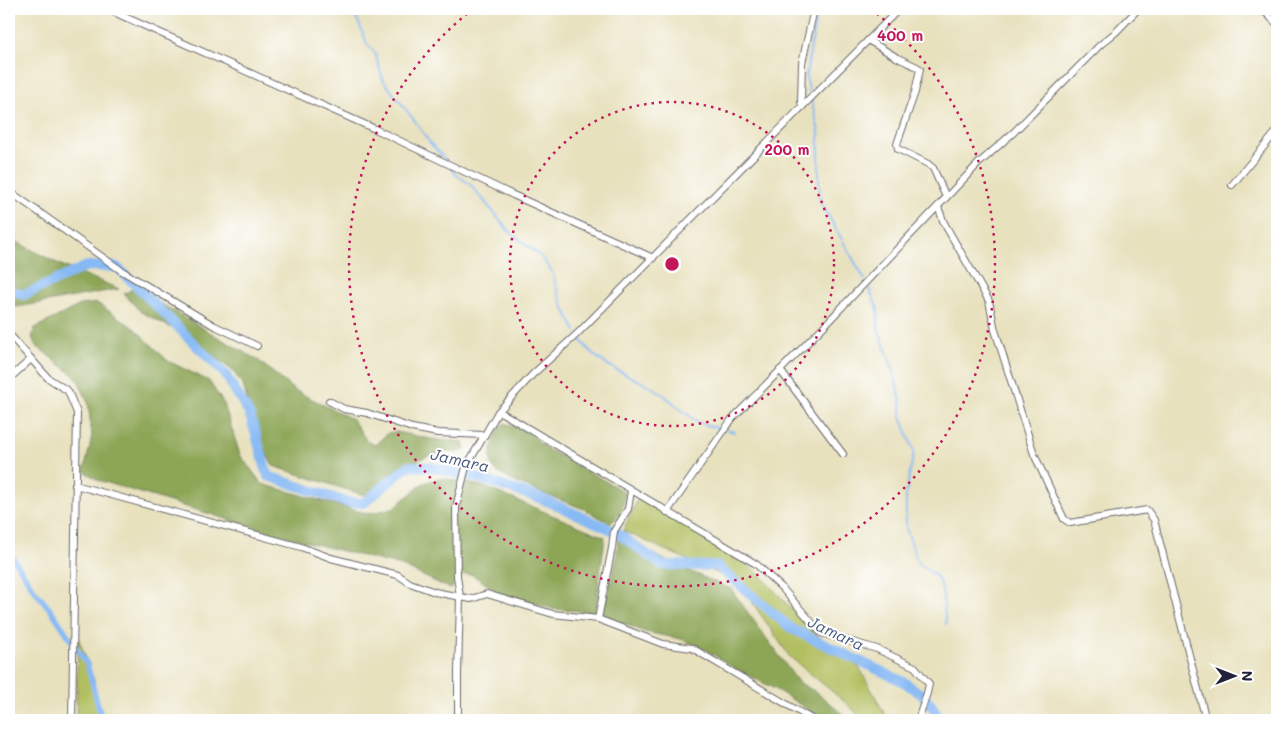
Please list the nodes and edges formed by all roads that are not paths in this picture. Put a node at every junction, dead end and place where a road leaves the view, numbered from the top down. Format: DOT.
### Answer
graph roads {
  1 [pos="106,9"];
  2 [pos="814,9"];
  3 [pos="900,9"];
  4 [pos="1138,9"];
  5 [pos="1262,9"];
  6 [pos="1277,24"];
  7 [pos="868,40"];
  8 [pos="802,107"];
  9 [pos="1277,131"];
  10 [pos="1232,185"];
  11 [pos="9,191"];
  12 [pos="946,196"];
  13 [pos="938,207"];
  14 [pos="653,258"];
  15 [pos="9,334"];
  16 [pos="257,346"];
  17 [pos="32,359"];
  18 [pos="780,370"];
  19 [pos="9,379"];
  20 [pos="329,401"];
  21 [pos="498,412"];
  22 [pos="484,435"];
  23 [pos="843,454"];
  24 [pos="75,485"];
  25 [pos="631,491"];
  26 [pos="667,512"];
  27 [pos="460,597"];
  28 [pos="598,619"];
  29 [pos="72,720"];
  30 [pos="458,720"];
  31 [pos="813,720"];
  32 [pos="918,720"];
  33 [pos="1206,720"];
  1 -- 14 [label="street"];
  2 -- 8 [label="street"];
  3 -- 7 [label="street"];
  4 -- 12 [label="street"];
  5 -- 6 [label="street"];
  7 -- 8 [label="street"];
  7 -- 12 [label="street"];
  8 -- 14 [label="street"];
  9 -- 10 [label="street"];
  11 -- 16 [label="street"];
  12 -- 13 [label="street"];
  13 -- 18 [label="street"];
  13 -- 33 [label="street"];
  14 -- 21 [label="street"];
  15 -- 17 [label="street"];
  17 -- 19 [label="street"];
  17 -- 24 [label="street"];
  18 -- 23 [label="street"];
  18 -- 26 [label="street"];
  20 -- 22 [label="street"];
  21 -- 22 [label="street"];
  21 -- 25 [label="street"];
  22 -- 27 [label="street"];
  24 -- 27 [label="street"];
  24 -- 29 [label="street"];
  25 -- 26 [label="street"];
  25 -- 28 [label="street"];
  26 -- 32 [label="street"];
  27 -- 28 [label="street"];
  27 -- 30 [label="street"];
  28 -- 31 [label="street"];
}
